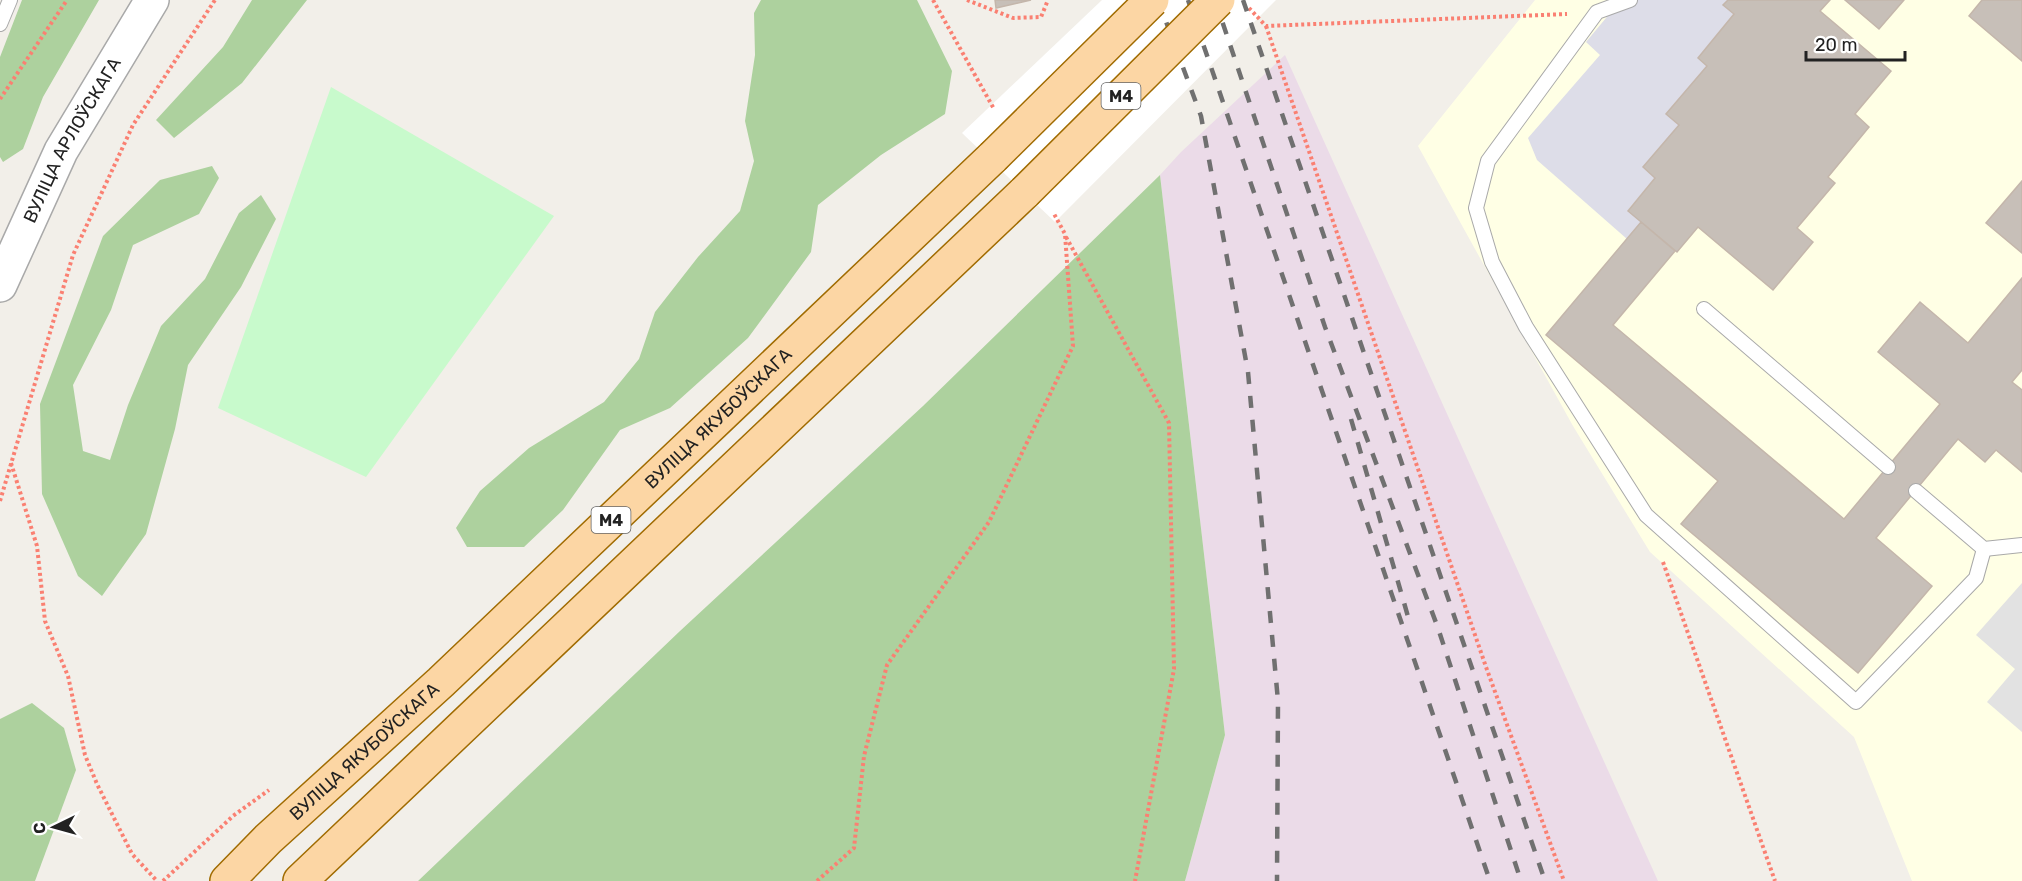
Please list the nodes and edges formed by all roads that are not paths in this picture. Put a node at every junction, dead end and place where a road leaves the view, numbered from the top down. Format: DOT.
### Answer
graph roads {
  1 [pos="10,0"];
  2 [pos="152,0"];
  3 [pos="1152,0"];
  4 [pos="1218,0"];
  5 [pos="1630,0"];
  6 [pos="0,24"];
  7 [pos="0,285"];
  8 [pos="1704,309"];
  9 [pos="1888,467"];
  10 [pos="1916,491"];
  11 [pos="2022,545"];
  12 [pos="1984,549"];
  13 [pos="227,881"];
  14 [pos="300,881"];
  1 -- 6 [label="lane"];
  2 -- 7 [label="street, ВУЛІЦА АРЛОЎСКАГА"];
  3 -- 13 [label="main road, ВУЛІЦА ЯКУБОЎСКАГА / М4, bridge"];
  4 -- 14 [label="main road, М4, bridge"];
  5 -- 12 [label="lane"];
  8 -- 9 [label="lane"];
  10 -- 12 [label="lane"];
  11 -- 12 [label="lane"];
}
